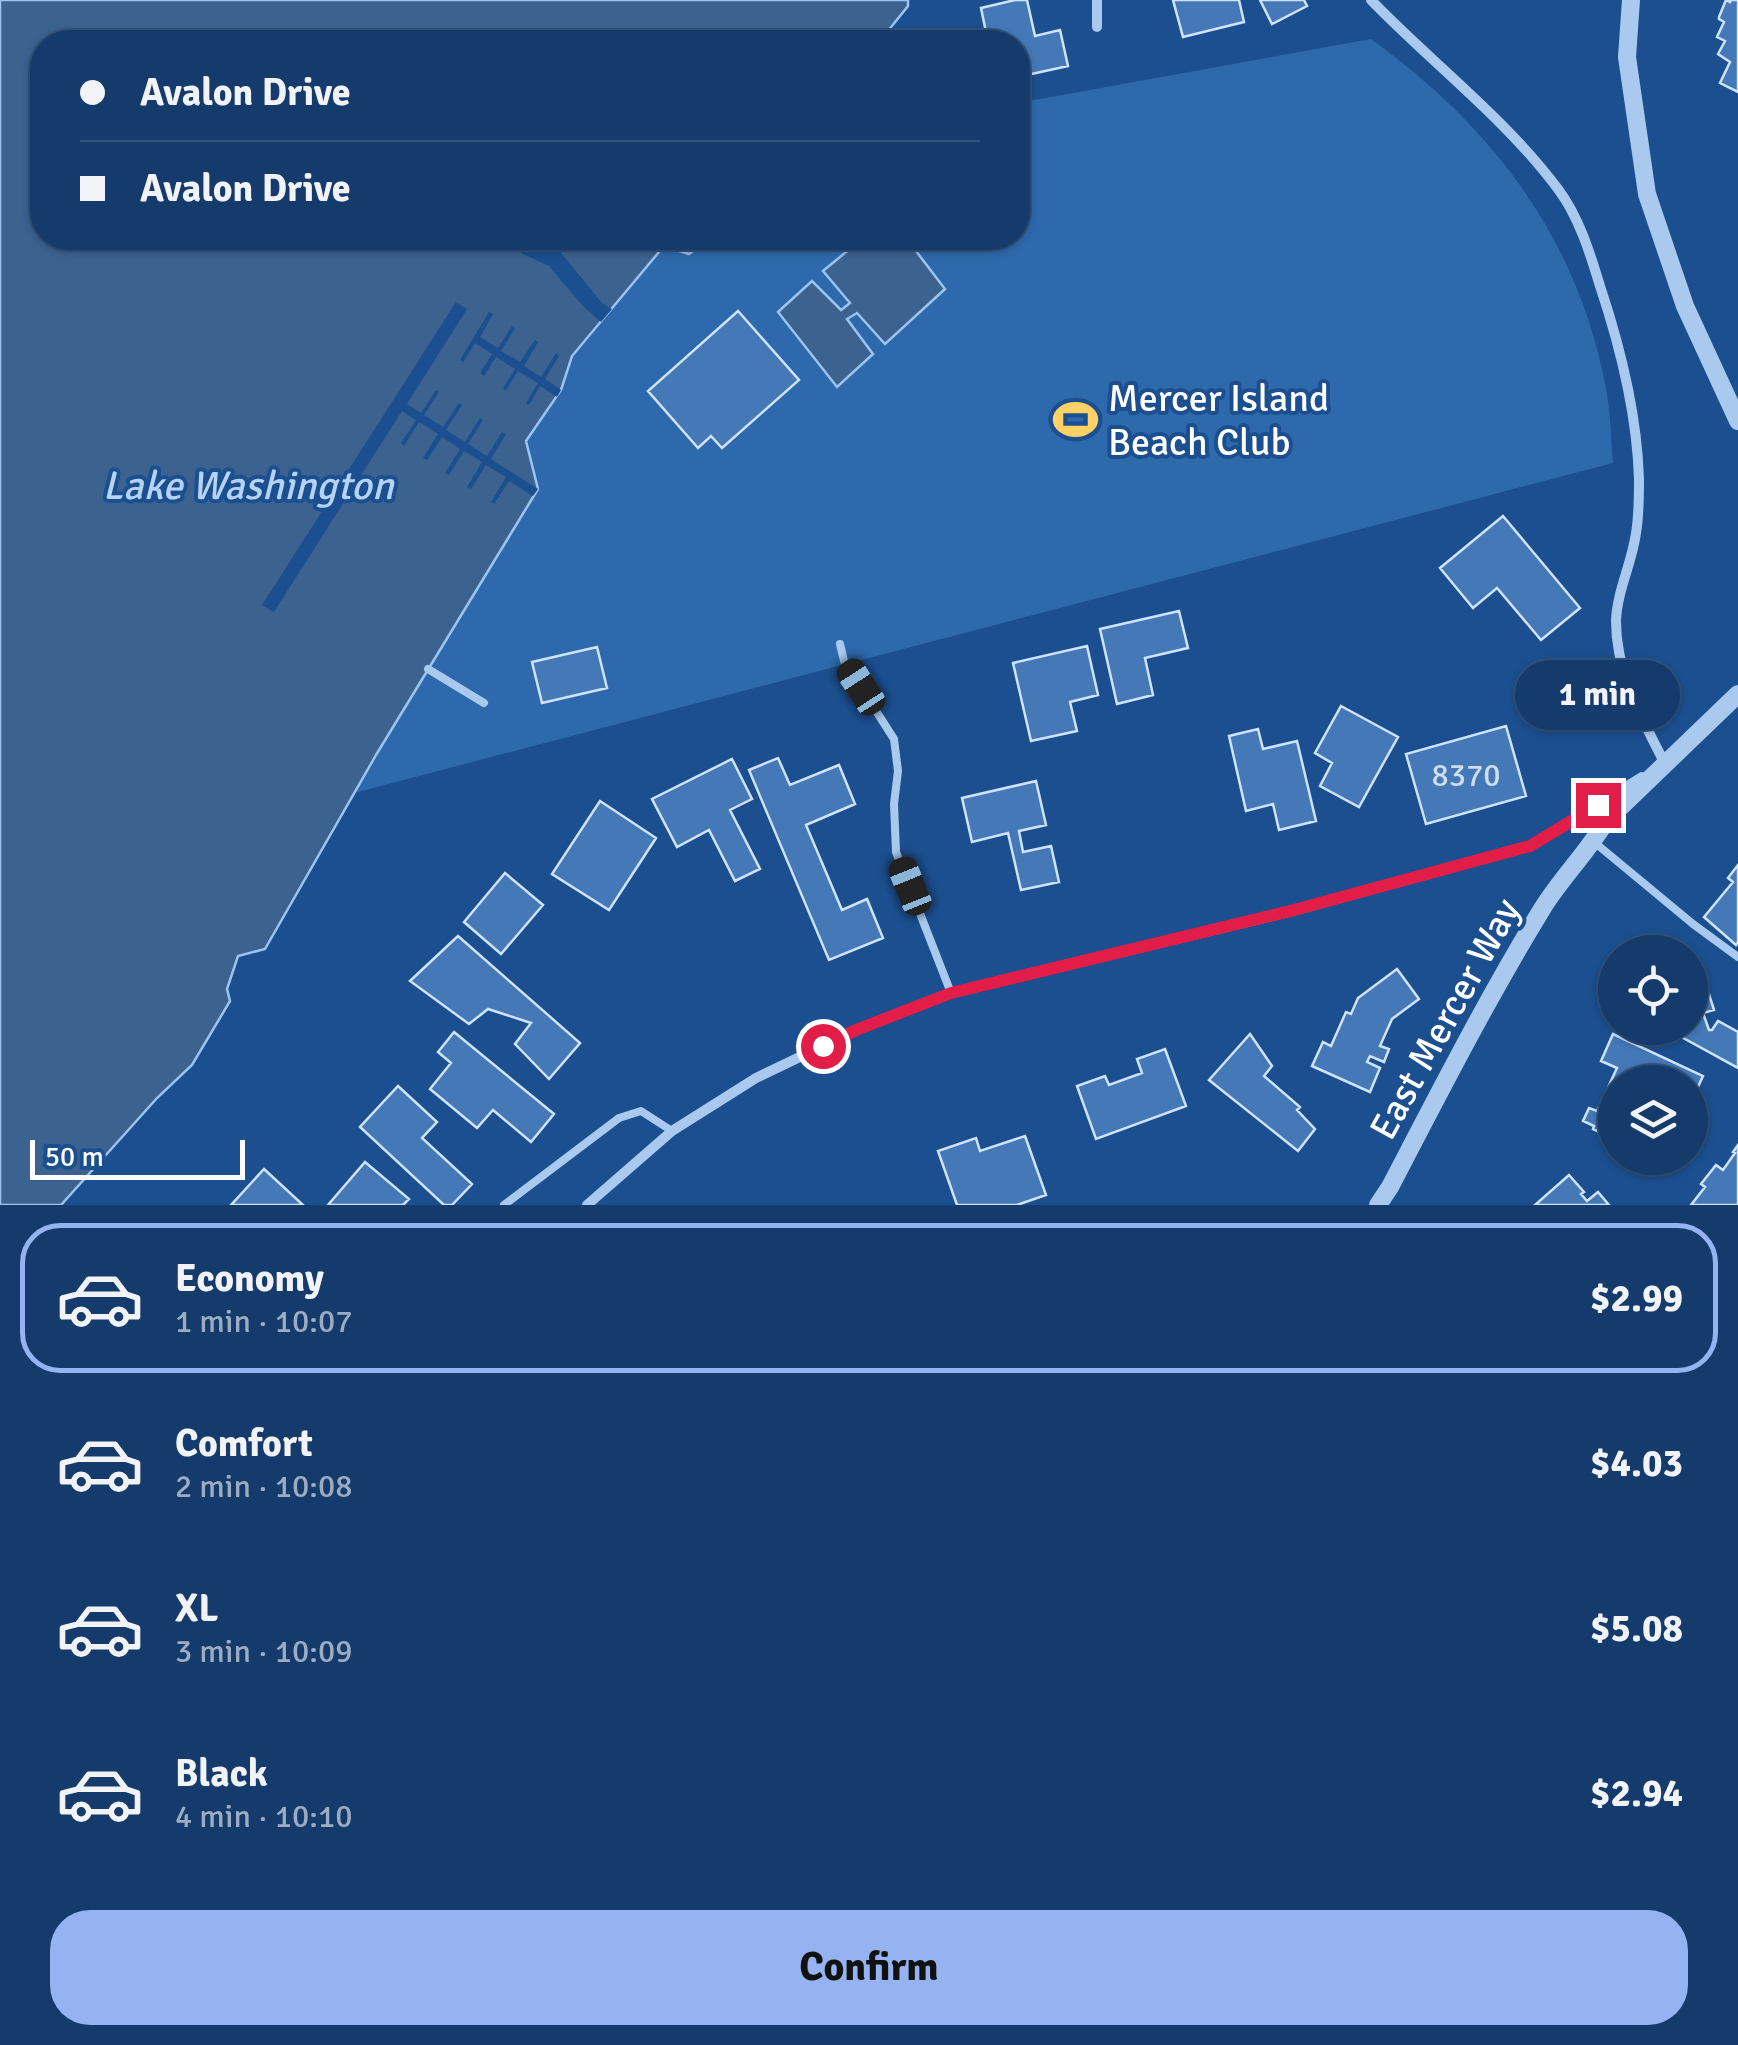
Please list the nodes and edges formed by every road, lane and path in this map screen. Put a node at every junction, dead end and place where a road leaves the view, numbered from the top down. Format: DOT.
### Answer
graph roads {
  1 [pos="1097,0"];
  2 [pos="1371,0"];
  3 [pos="1631,0"];
  4 [pos="1097,26"];
  5 [pos="1738,421"];
  6 [pos="840,644"];
  7 [pos="428,669"];
  8 [pos="1738,694"];
  9 [pos="484,702"];
  10 [pos="1664,764"];
  11 [pos="1594,842"];
  12 [pos="1738,957"];
  13 [pos="951,993"];
  14 [pos="672,1131"];
  15 [pos="504,1205"];
  16 [pos="587,1205"];
  17 [pos="1378,1205"];
  1 -- 4 [label="street"];
  2 -- 10 [label="street"];
  3 -- 5 [label="street"];
  6 -- 13 [label="lane"];
  7 -- 9 [label="lane"];
  8 -- 10 [label="street, East Mercer Way"];
  10 -- 11 [label="street, East Mercer Way"];
  10 -- 13 [label="street"];
  11 -- 12 [label="lane"];
  11 -- 17 [label="street, East Mercer Way"];
  13 -- 14 [label="street"];
  14 -- 15 [label="lane"];
  14 -- 16 [label="street"];
}
